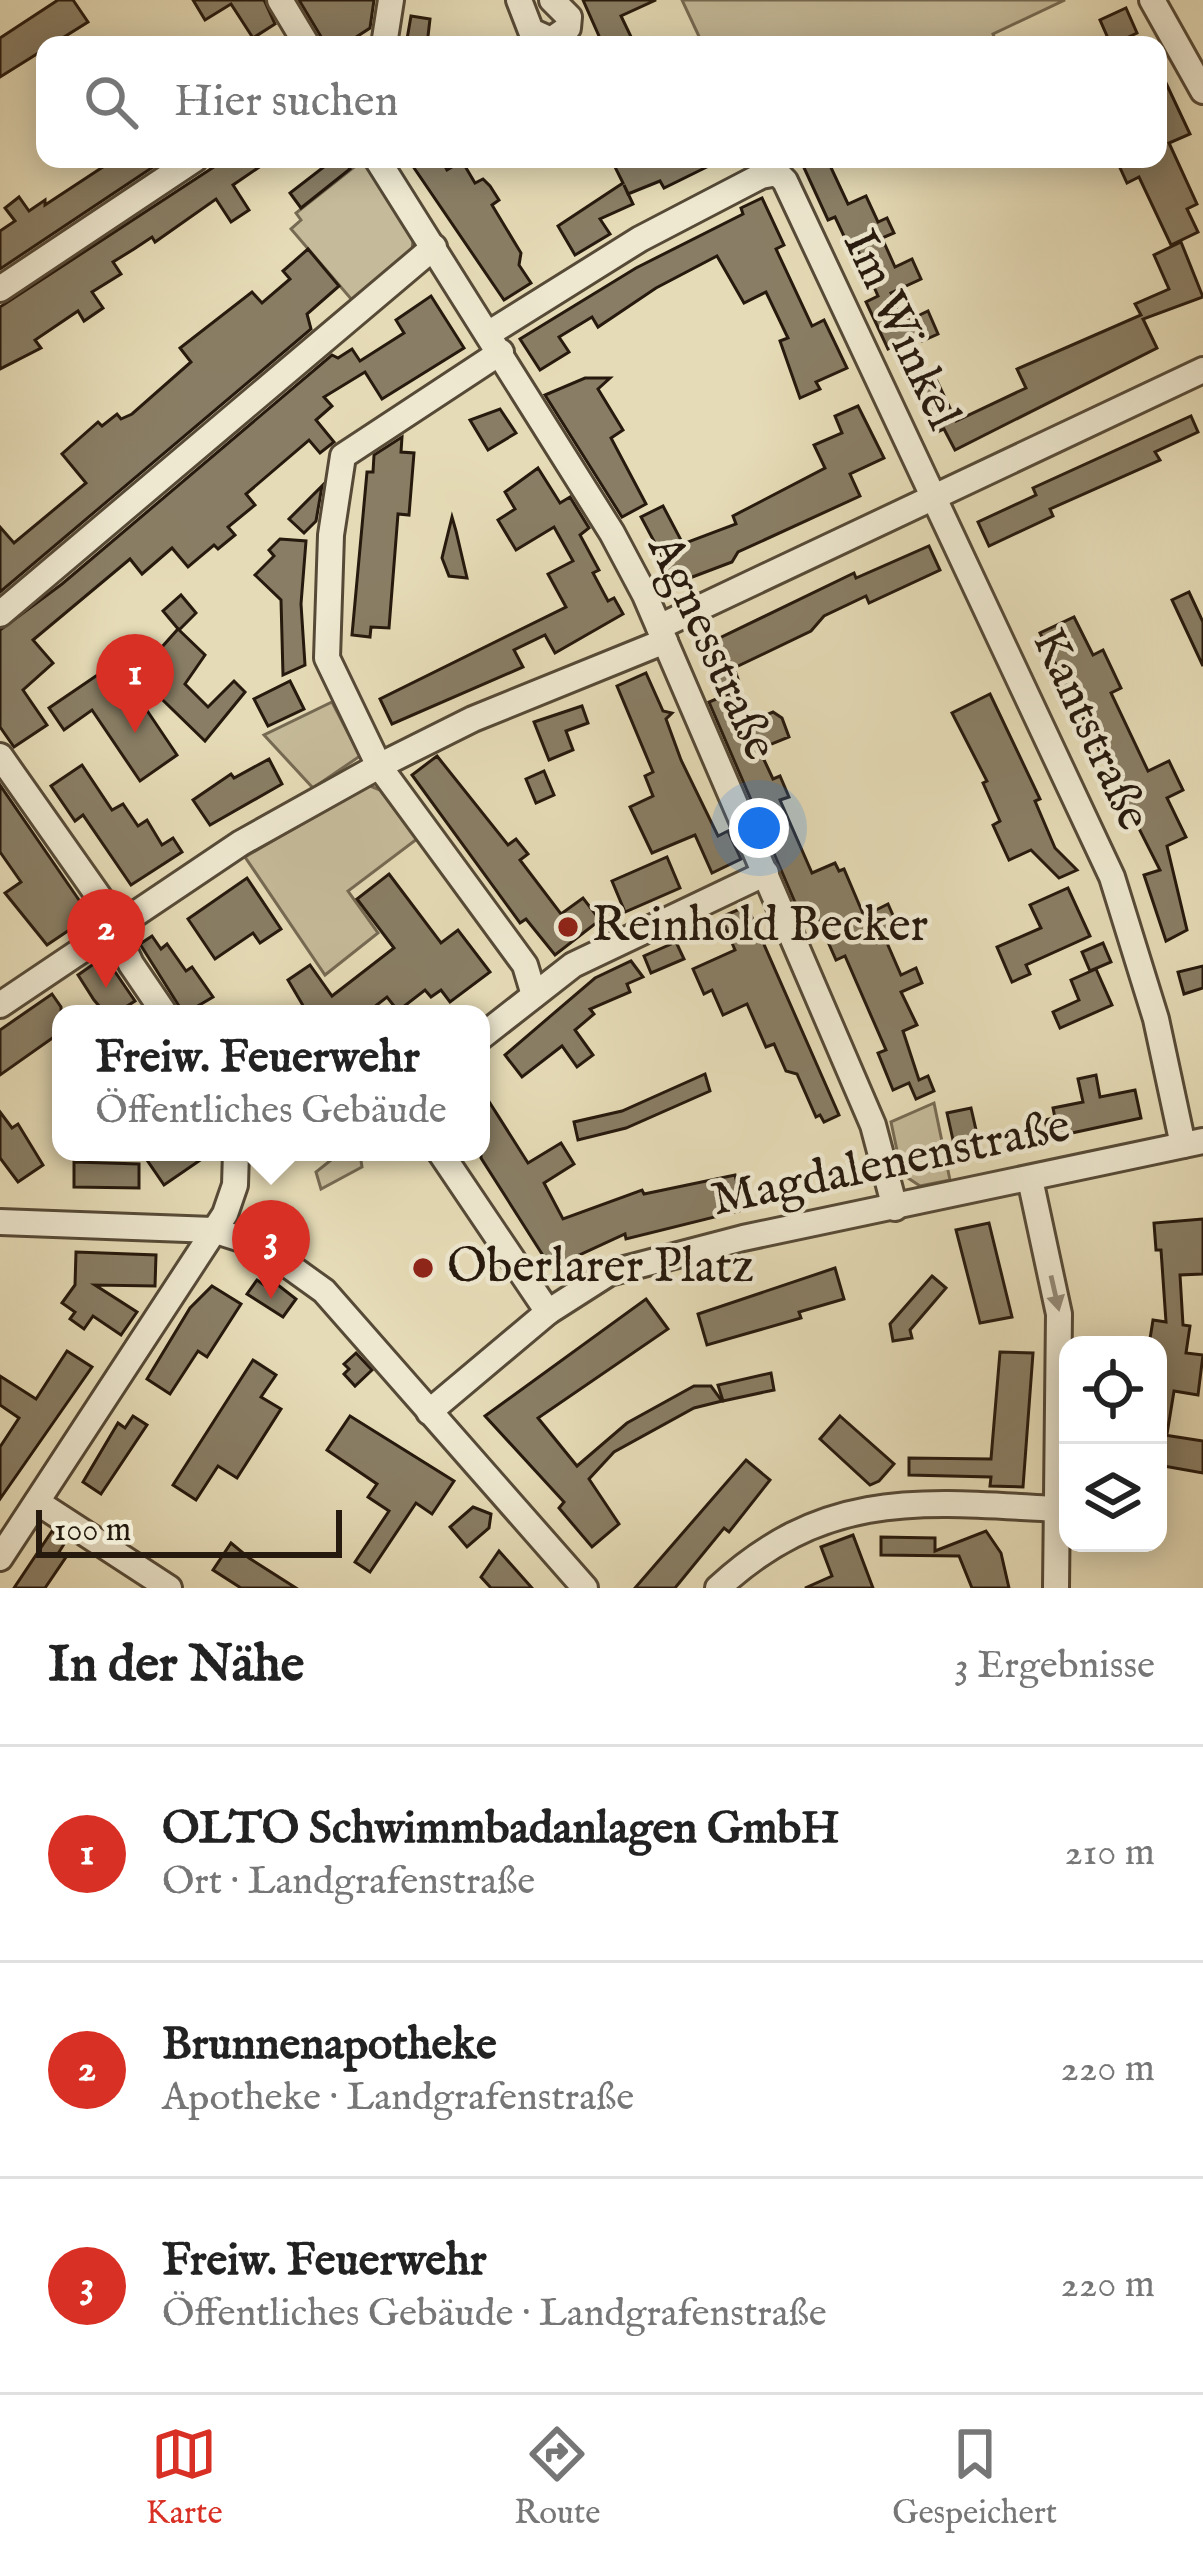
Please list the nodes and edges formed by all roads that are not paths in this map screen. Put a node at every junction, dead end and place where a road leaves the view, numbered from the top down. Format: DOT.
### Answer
graph roads {
  1 [pos="280,0"];
  2 [pos="391,0"];
  3 [pos="519,0"];
  4 [pos="551,0"];
  5 [pos="1152,0"];
  6 [pos="302,36"];
  7 [pos="385,36"];
  8 [pos="541,36"];
  9 [pos="557,36"];
  10 [pos="1203,91"];
  11 [pos="182,168"];
  12 [pos="383,168"];
  13 [pos="434,247"];
  14 [pos="0,289"];
  15 [pos="495,343"];
  16 [pos="1203,370"];
  17 [pos="935,497"];
  18 [pos="0,614"];
  19 [pos="662,634"];
  20 [pos="0,756"];
  21 [pos="379,766"];
  22 [pos="766,873"];
  23 [pos="116,930"];
  24 [pos="534,995"];
  25 [pos="0,1005"];
  26 [pos="160,1005"];
  27 [pos="490,1030"];
  28 [pos="1193,1143"];
  29 [pos="236,1161"];
  30 [pos="446,1161"];
  31 [pos="1030,1179"];
  32 [pos="895,1208"];
  33 [pos="2,1218"];
  34 [pos="213,1230"];
  35 [pos="548,1312"];
  36 [pos="429,1412"];
  37 [pos="37,1502"];
  38 [pos="1055,1509"];
  39 [pos="0,1558"];
  40 [pos="169,1588"];
  41 [pos="584,1588"];
  42 [pos="718,1588"];
  43 [pos="1056,1588"];
  1 -- 6 [label="street"];
  2 -- 7 [label="street"];
  3 -- 8 [label="street"];
  4 -- 9 [label="street"];
  5 -- 10 [label="street"];
  11 -- 14 [label="street"];
  12 -- 13 [label="street, Agnesstraße"];
  13 -- 15 [label="street, Agnesstraße"];
  13 -- 18 [label="street"];
  15 -- 17 [label="street, Im Winkel"];
  15 -- 19 [label="street, Agnesstraße"];
  15 -- 21 [label="street"];
  16 -- 17 [label="street"];
  17 -- 19 [label="street"];
  17 -- 28 [label="street, Kantstraße"];
  19 -- 21 [label="street"];
  19 -- 22 [label="street, Agnesstraße"];
  20 -- 23 [label="street"];
  21 -- 23 [label="street"];
  21 -- 24 [label="street"];
  22 -- 24 [label="street"];
  22 -- 32 [label="street, Agnesstraße"];
  23 -- 25 [label="street"];
  23 -- 26 [label="street"];
  24 -- 27 [label="street"];
  28 -- 31 [label="street, Magdalenenstraße"];
  29 -- 34 [label="street"];
  30 -- 35 [label="street"];
  31 -- 32 [label="street, Magdalenenstraße"];
  31 -- 38 [label="street, one-way"];
  32 -- 35 [label="street, Magdalenenstraße"];
  33 -- 34 [label="street"];
  34 -- 36 [label="street"];
  34 -- 37 [label="street"];
  35 -- 36 [label="street, Magdalenenstraße"];
  36 -- 41 [label="street"];
  37 -- 39 [label="street"];
  37 -- 40 [label="street"];
  38 -- 42 [label="street"];
  38 -- 43 [label="street"];
}
